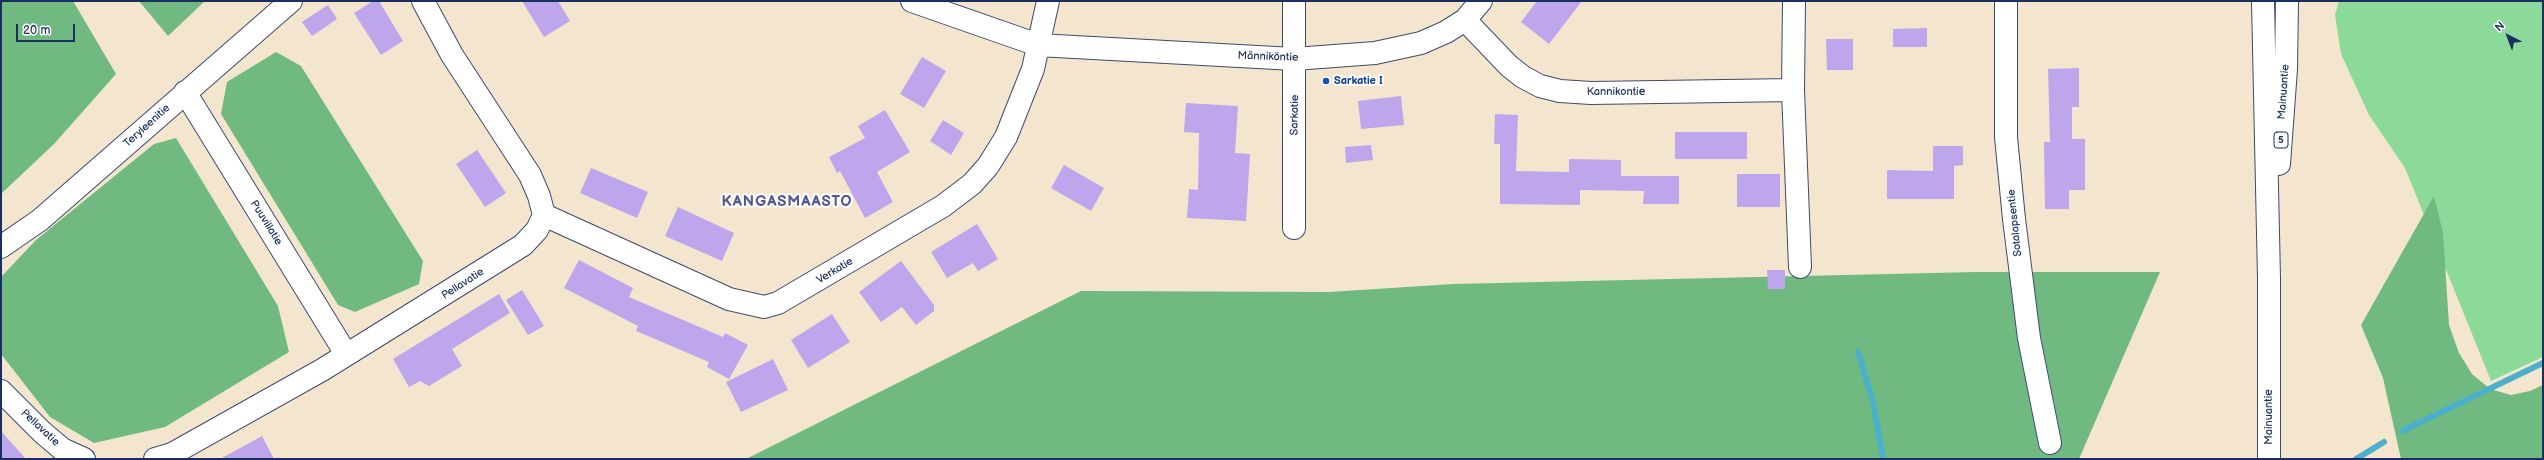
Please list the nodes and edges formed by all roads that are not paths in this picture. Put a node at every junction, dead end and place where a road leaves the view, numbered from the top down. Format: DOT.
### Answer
graph roads {
  1 [pos="291,1"];
  2 [pos="423,1"];
  3 [pos="912,1"];
  4 [pos="1048,1"];
  5 [pos="1294,1"];
  6 [pos="1481,1"];
  7 [pos="1794,1"];
  8 [pos="2006,1"];
  9 [pos="2263,1"];
  10 [pos="2287,1"];
  11 [pos="1465,20"];
  12 [pos="1038,45"];
  13 [pos="1294,59"];
  14 [pos="1793,90"];
  15 [pos="185,92"];
  16 [pos="544,215"];
  17 [pos="1294,228"];
  18 [pos="1,247"];
  19 [pos="1800,267"];
  20 [pos="2269,279"];
  21 [pos="346,354"];
  22 [pos="1,391"];
  23 [pos="2050,443"];
  24 [pos="84,459"];
  25 [pos="155,459"];
  26 [pos="2269,459"];
  1 -- 15 [label="main road, Teryleenitie"];
  2 -- 16 [label="main road"];
  3 -- 12 [label="main road, Männiköntie"];
  4 -- 12 [label="main road"];
  5 -- 13 [label="main road, Sarkatie"];
  6 -- 11 [label="main road, Männiköntie"];
  7 -- 14 [label="main road"];
  8 -- 23 [label="main road, Sotalapsentie"];
  9 -- 20 [label="main road, Mainuantie / 5"];
  10 -- 20 [label="main road, Mainuantie / 5"];
  11 -- 13 [label="main road, Männiköntie"];
  11 -- 14 [label="main road, Kannikontie"];
  12 -- 13 [label="main road, Männiköntie"];
  12 -- 16 [label="main road, Verkatie"];
  13 -- 17 [label="main road, Sarkatie"];
  14 -- 19 [label="main road"];
  15 -- 18 [label="main road, Teryleenitie"];
  15 -- 21 [label="main road, Puuvillatie"];
  16 -- 21 [label="main road, Pellavatie"];
  20 -- 26 [label="main road, Mainuantie / 5"];
  21 -- 25 [label="main road, Pellavatie"];
  22 -- 24 [label="main road, Pellavatie"];
}
